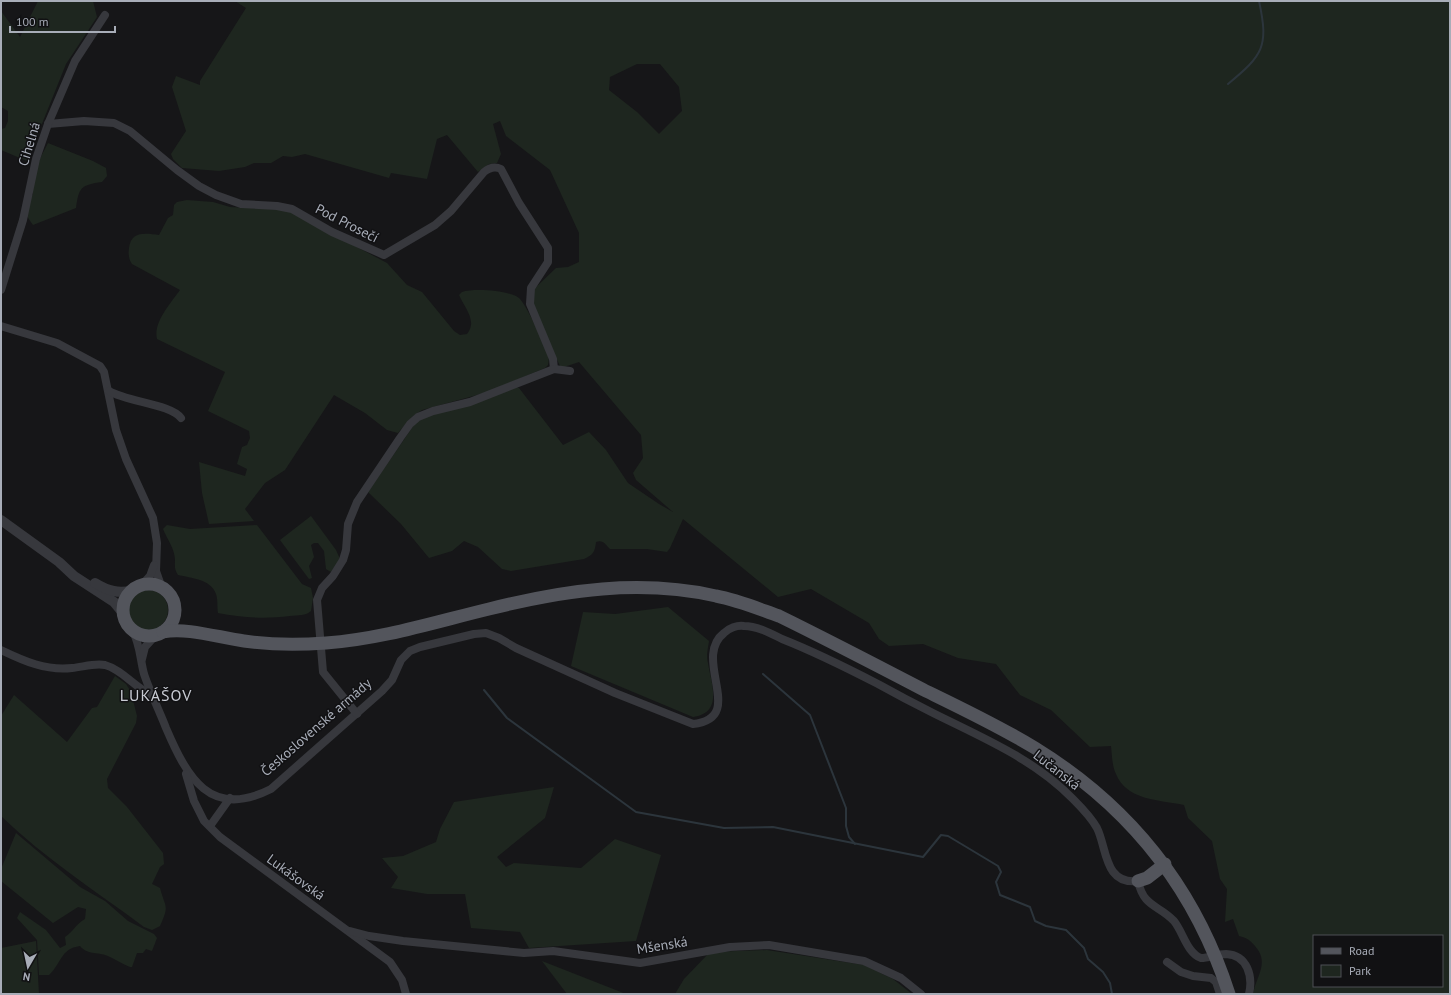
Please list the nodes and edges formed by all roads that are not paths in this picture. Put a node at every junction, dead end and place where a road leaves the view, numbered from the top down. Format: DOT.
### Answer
graph roads {
  1 [pos="105,15"];
  2 [pos="48,124"];
  3 [pos="1,290"];
  4 [pos="1,326"];
  5 [pos="554,369"];
  6 [pos="570,371"];
  7 [pos="109,391"];
  8 [pos="181,418"];
  9 [pos="1,520"];
  10 [pos="156,556"];
  11 [pos="59,562"];
  12 [pos="137,588"];
  13 [pos="162,588"];
  14 [pos="175,611"];
  15 [pos="123,613"];
  16 [pos="132,630"];
  17 [pos="159,634"];
  18 [pos="220,637"];
  19 [pos="1,650"];
  20 [pos="542,660"];
  21 [pos="141,662"];
  22 [pos="152,695"];
  23 [pos="358,714"];
  24 [pos="185,769"];
  25 [pos="230,798"];
  26 [pos="210,826"];
  27 [pos="1165,864"];
  28 [pos="1138,881"];
  29 [pos="350,931"];
  30 [pos="1167,962"];
  31 [pos="406,994"];
  32 [pos="922,994"];
  33 [pos="1220,994"];
  34 [pos="1229,994"];
  35 [pos="1249,994"];
  1 -- 2 [label="street, Cihelná"];
  2 -- 3 [label="street, Cihelná"];
  2 -- 5 [label="street, Pod Prosečí"];
  4 -- 7 [label="street"];
  5 -- 6 [label="street"];
  5 -- 23 [label="street"];
  7 -- 8 [label="street"];
  7 -- 10 [label="street"];
  9 -- 11 [label="street, Československé armády"];
  10 -- 12 [label="street"];
  10 -- 13 [label="street"];
  11 -- 12 [label="street, Československé armády"];
  11 -- 15 [label="street, Československé armády"];
  12 -- 13 [label="main road, Československé armády"];
  12 -- 15 [label="main road"];
  13 -- 14 [label="main road"];
  14 -- 17 [label="main road"];
  14 -- 18 [label="main road"];
  15 -- 16 [label="main road, Československé armády"];
  16 -- 17 [label="main road"];
  16 -- 21 [label="street, Československé armády"];
  17 -- 18 [label="main road"];
  17 -- 21 [label="street"];
  18 -- 27 [label="main road"];
  19 -- 22 [label="street"];
  20 -- 23 [label="street, Československé armády"];
  20 -- 28 [label="street, Lučanská"];
  21 -- 22 [label="street, Československé armády"];
  22 -- 24 [label="street, Československé armády"];
  23 -- 25 [label="street, Československé armády"];
  24 -- 25 [label="street, Československé armády"];
  24 -- 26 [label="street, Lukášovská"];
  25 -- 26 [label="street"];
  26 -- 29 [label="street, Lukášovská"];
  27 -- 28 [label="main road"];
  27 -- 34 [label="main road"];
  28 -- 35 [label="street"];
  29 -- 31 [label="street, Lukášovská"];
  29 -- 32 [label="street, Mšenská"];
  30 -- 33 [label="street"];
}
